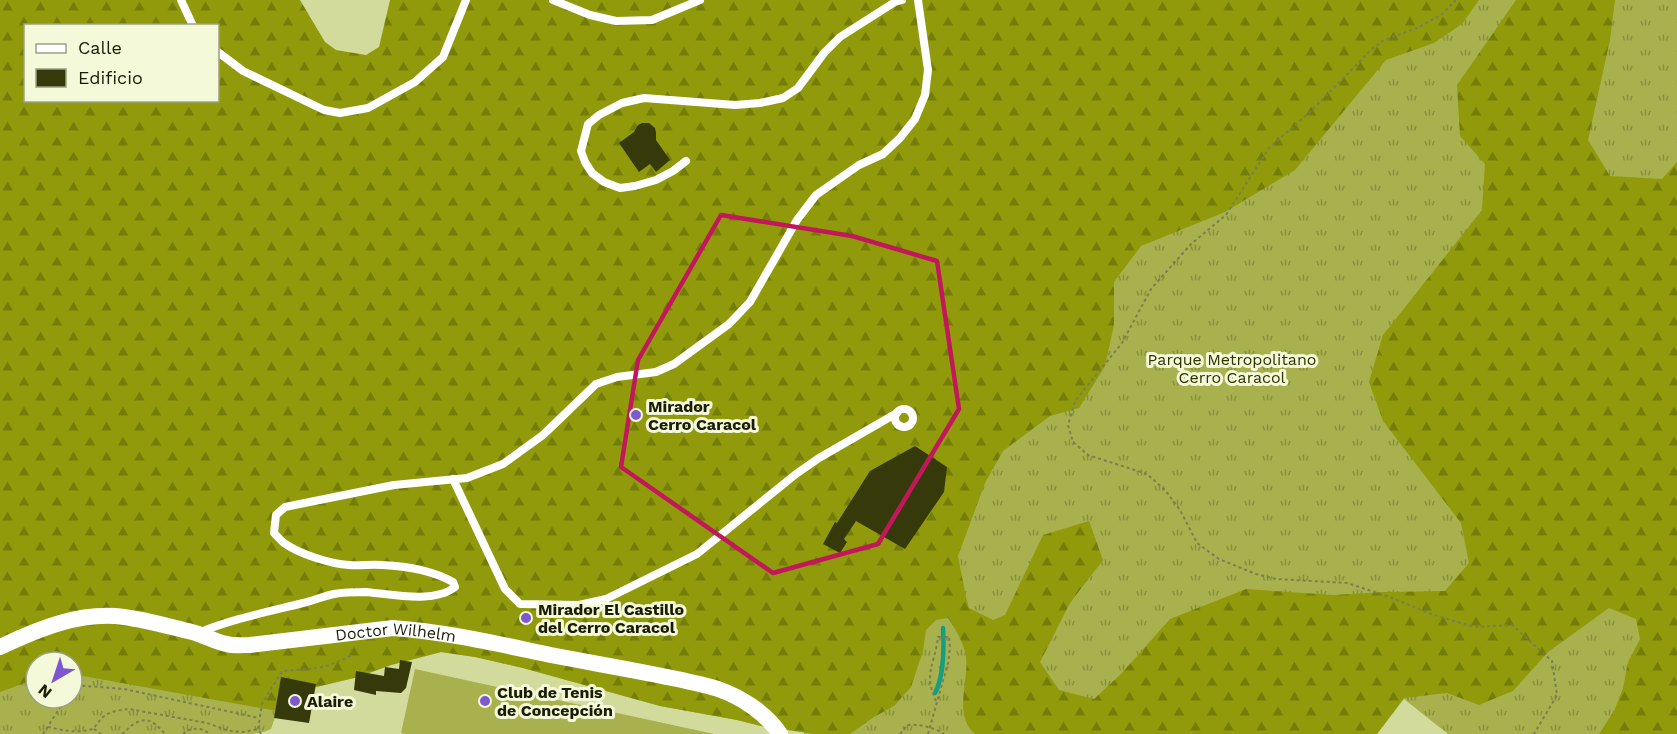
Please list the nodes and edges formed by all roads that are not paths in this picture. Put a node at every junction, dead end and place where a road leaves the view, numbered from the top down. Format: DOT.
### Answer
graph roads {
  1 [pos="181,0"];
  2 [pos="466,0"];
  3 [pos="553,0"];
  4 [pos="700,0"];
  5 [pos="902,0"];
  6 [pos="918,0"];
  7 [pos="192,24"];
  8 [pos="219,53"];
  9 [pos="686,161"];
  10 [pos="897,412"];
  11 [pos="876,424"];
  12 [pos="899,426"];
  13 [pos="453,479"];
  14 [pos="198,633"];
  15 [pos="0,647"];
  16 [pos="780,734"];
  1 -- 7 [label="lane"];
  2 -- 8 [label="lane"];
  3 -- 4 [label="lane"];
  5 -- 9 [label="lane"];
  6 -- 13 [label="lane"];
  10 -- 11 [label="lane"];
  10 -- 12 [label="lane"];
  10 -- 12 [label="lane"];
  11 -- 12 [label="lane"];
  11 -- 13 [label="lane"];
  13 -- 14 [label="lane"];
  14 -- 15 [label="street, Doctor Wilhelm"];
  14 -- 16 [label="street, Doctor Wilhelm"];
}
